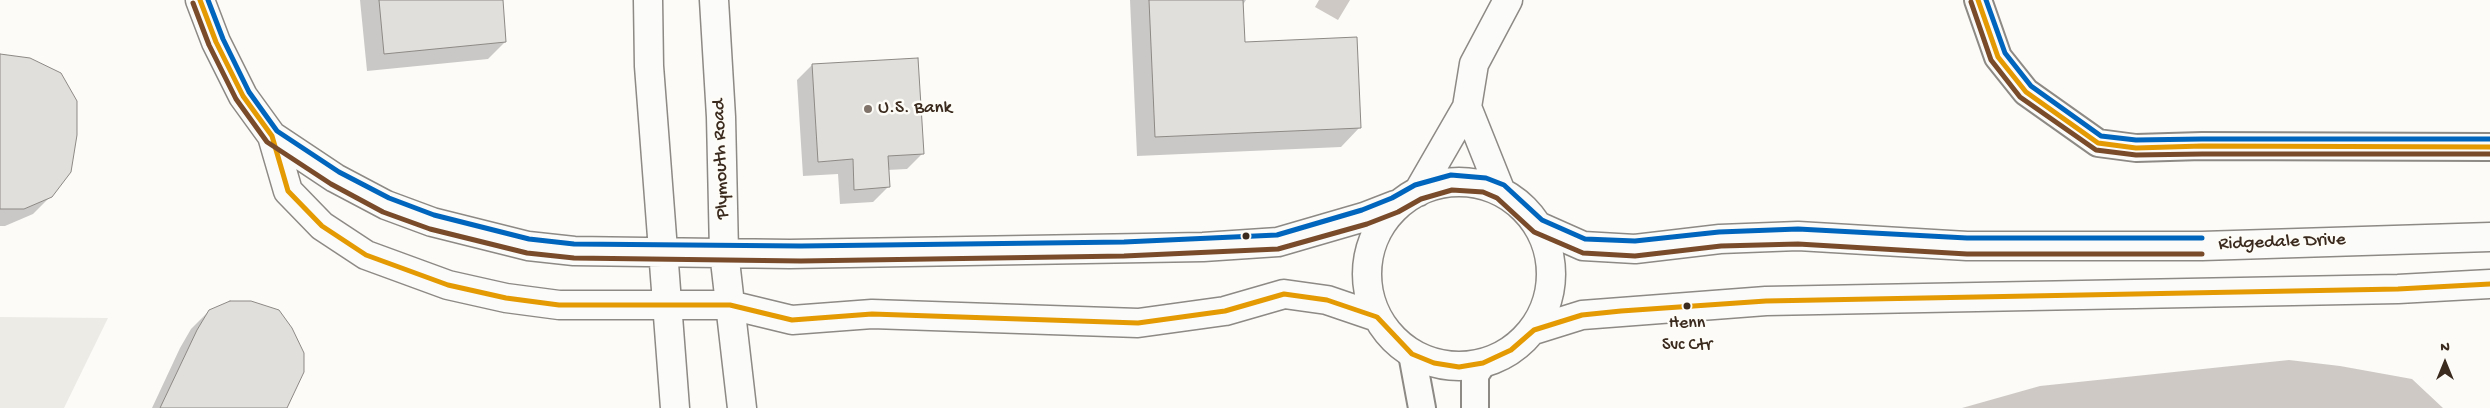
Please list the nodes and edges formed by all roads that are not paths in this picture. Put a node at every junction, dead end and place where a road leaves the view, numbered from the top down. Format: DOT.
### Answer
graph roads {
  1 [pos="200,0"];
  2 [pos="648,0"];
  3 [pos="714,0"];
  4 [pos="1508,0"];
  5 [pos="1978,0"];
  6 [pos="1467,107"];
  7 [pos="272,136"];
  8 [pos="2490,147"];
  9 [pos="1501,192"];
  10 [pos="1407,198"];
  11 [pos="1538,226"];
  12 [pos="2490,237"];
  13 [pos="663,252"];
  14 [pos="724,252"];
  15 [pos="2490,284"];
  16 [pos="667,305"];
  17 [pos="730,305"];
  18 [pos="1377,317"];
  19 [pos="1534,330"];
  20 [pos="1412,354"];
  21 [pos="1483,363"];
  22 [pos="675,408"];
  23 [pos="742,408"];
  24 [pos="1422,408"];
  25 [pos="1475,408"];
  1 -- 7 [label="street"];
  2 -- 13 [label="street"];
  3 -- 14 [label="street, Plymouth Road"];
  4 -- 6 [label="street"];
  5 -- 8 [label="street"];
  6 -- 9 [label="street"];
  6 -- 10 [label="street"];
  7 -- 13 [label="street"];
  7 -- 16 [label="street"];
  9 -- 10 [label="street"];
  9 -- 11 [label="street"];
  10 -- 14 [label="street"];
  10 -- 18 [label="street"];
  11 -- 12 [label="street, Ridgedale Drive"];
  11 -- 19 [label="street"];
  13 -- 14 [label="street"];
  13 -- 16 [label="street"];
  14 -- 17 [label="street, Plymouth Road"];
  15 -- 19 [label="street"];
  16 -- 17 [label="street"];
  16 -- 22 [label="street"];
  17 -- 18 [label="street"];
  17 -- 23 [label="street, Plymouth Road"];
  18 -- 20 [label="street"];
  19 -- 21 [label="street"];
  20 -- 21 [label="street"];
  20 -- 24 [label="street"];
  21 -- 25 [label="street"];
}
